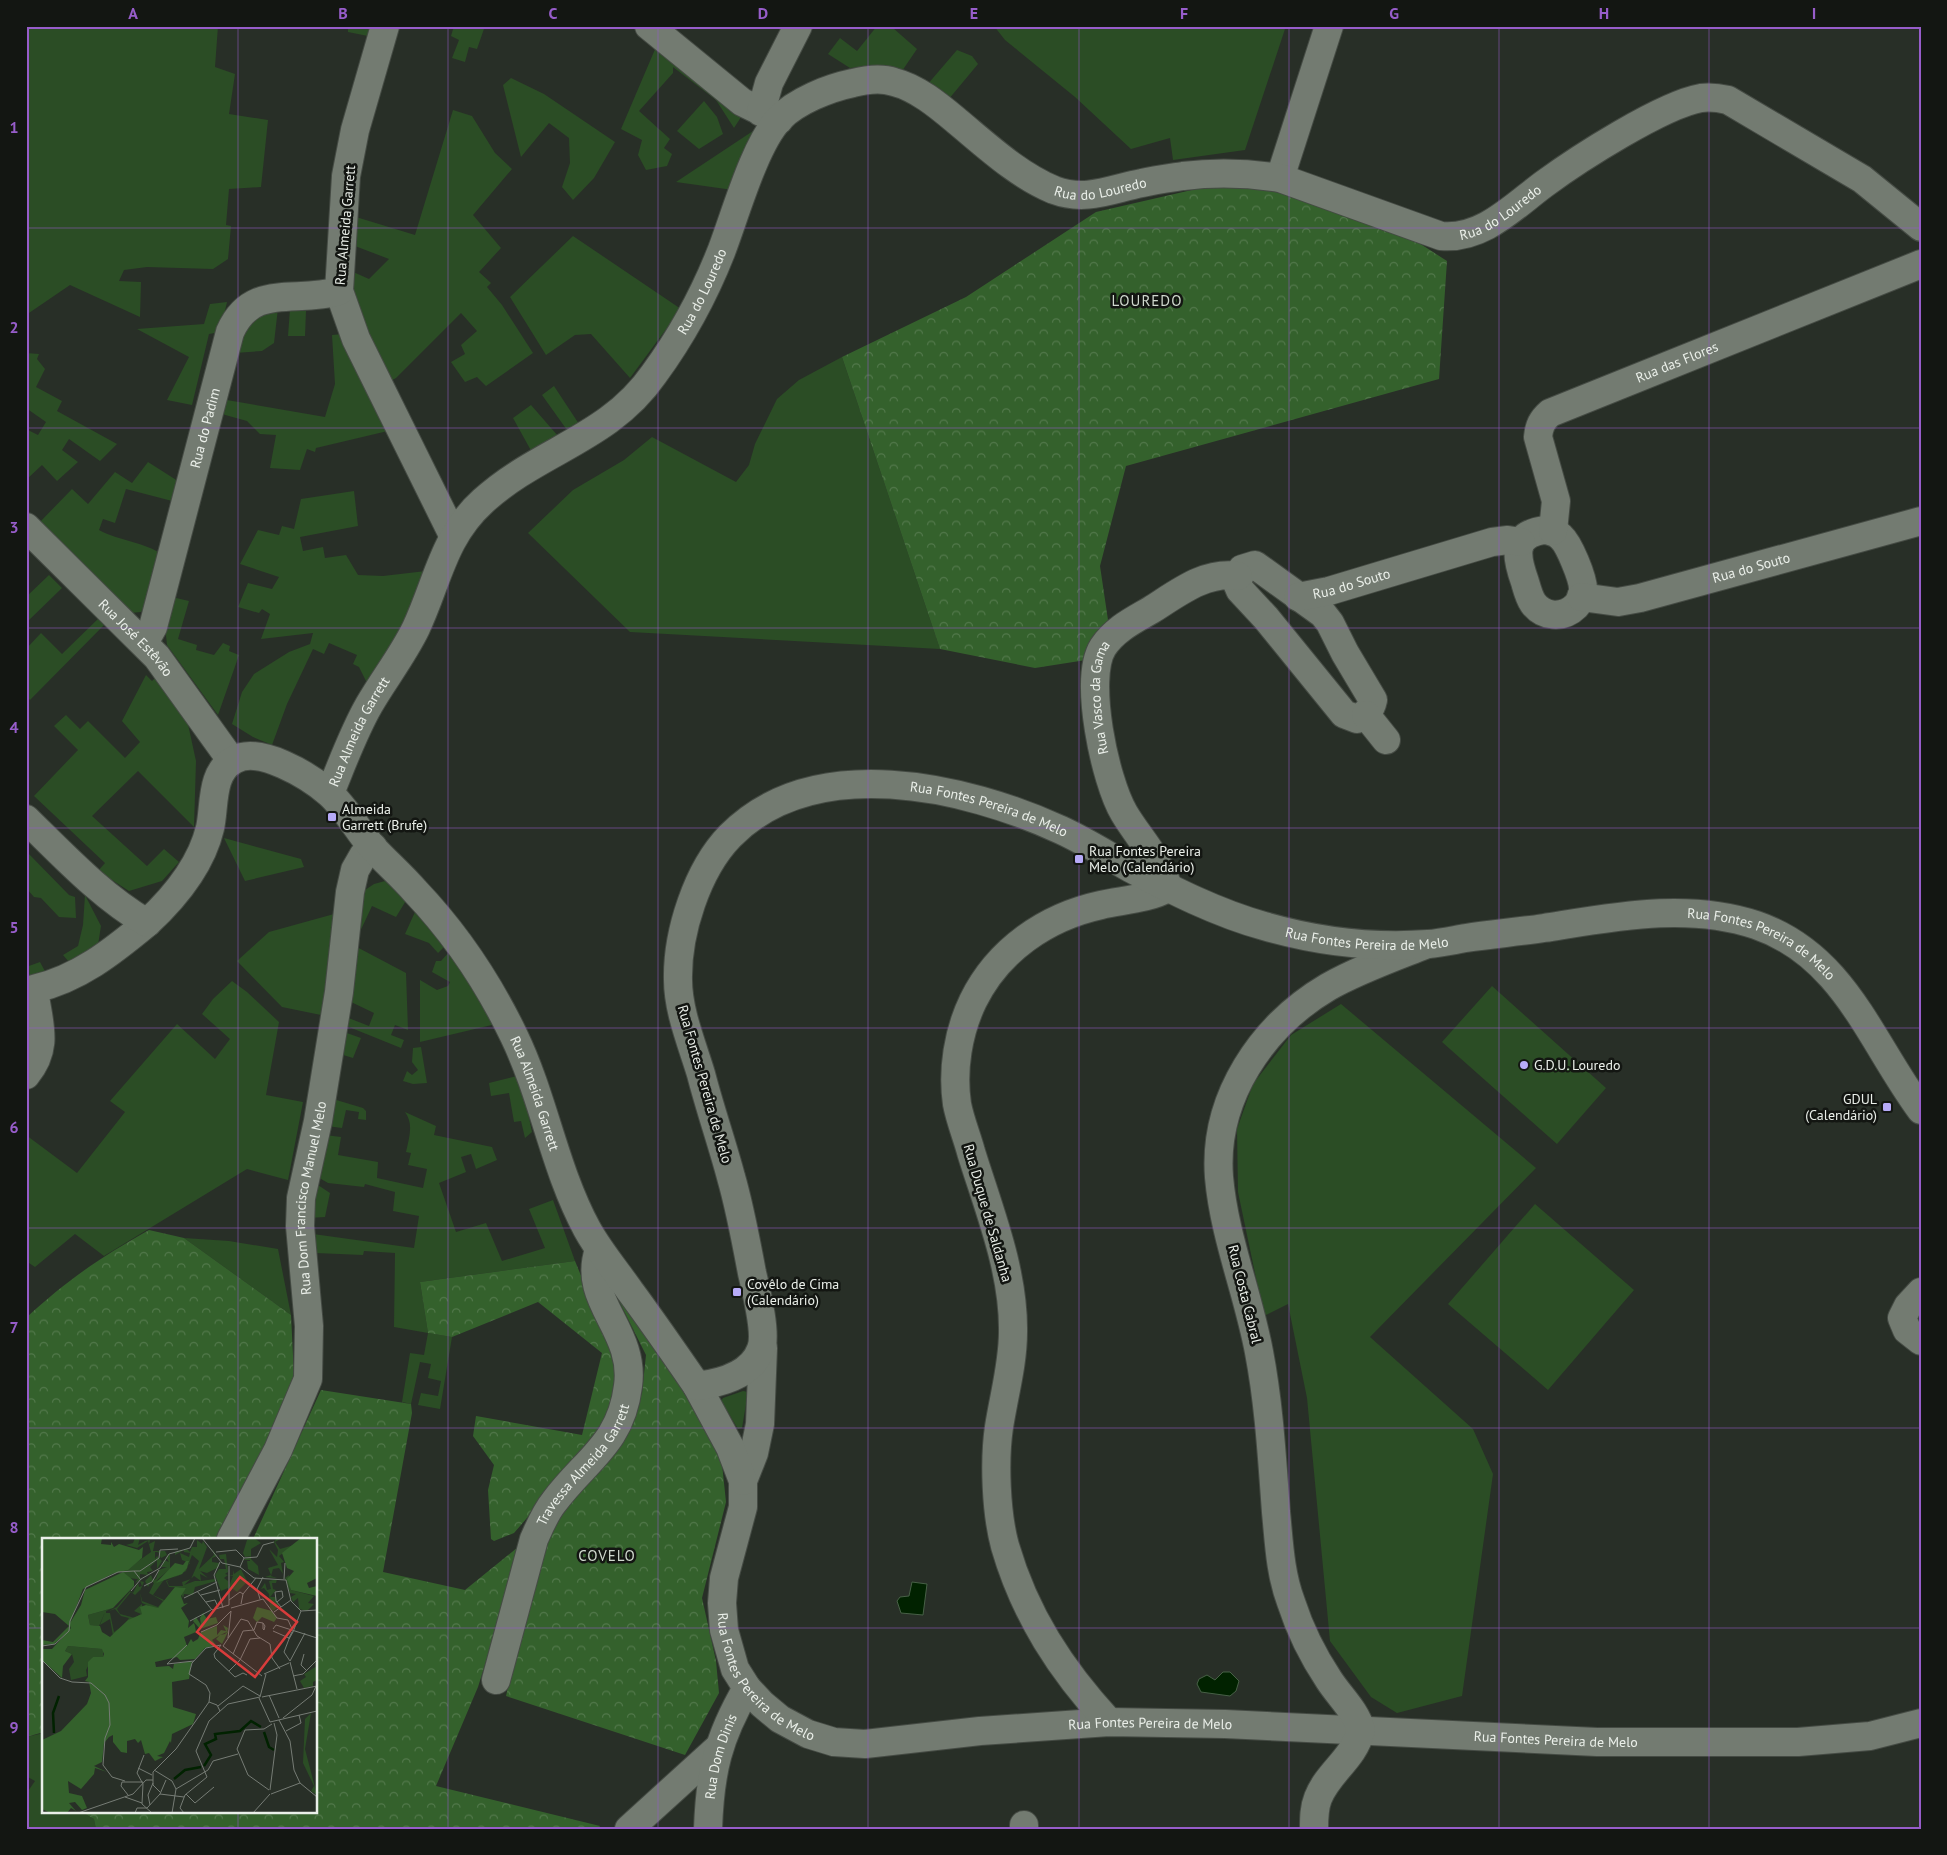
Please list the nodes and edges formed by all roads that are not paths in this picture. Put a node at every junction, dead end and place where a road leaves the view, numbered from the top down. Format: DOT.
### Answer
graph roads {
  1 [pos="385,26"];
  2 [pos="649,26"];
  3 [pos="798,26"];
  4 [pos="1330,26"];
  5 [pos="770,116"];
  6 [pos="1280,178"];
  7 [pos="1921,227"];
  8 [pos="1921,264"];
  9 [pos="339,292"];
  10 [pos="1921,521"];
  11 [pos="26,527"];
  12 [pos="1552,531"];
  13 [pos="454,535"];
  14 [pos="1521,542"];
  15 [pos="1238,576"];
  16 [pos="1297,596"];
  17 [pos="1581,597"];
  18 [pos="1266,618"];
  19 [pos="144,643"];
  20 [pos="1366,714"];
  21 [pos="1386,740"];
  22 [pos="231,760"];
  23 [pos="330,794"];
  24 [pos="26,819"];
  25 [pos="373,847"];
  26 [pos="1168,888"];
  27 [pos="147,924"];
  28 [pos="1428,944"];
  29 [pos="30,989"];
  30 [pos="26,1075"];
  31 [pos="1921,1110"];
  32 [pos="600,1250"];
  33 [pos="1921,1292"];
  34 [pos="1921,1341"];
  35 [pos="762,1348"];
  36 [pos="696,1386"];
  37 [pos="742,1481"];
  38 [pos="232,1538"];
  39 [pos="496,1680"];
  40 [pos="748,1688"];
  41 [pos="1109,1722"];
  42 [pos="1921,1722"];
  43 [pos="1361,1730"];
  44 [pos="717,1749"];
  45 [pos="629,1829"];
  46 [pos="708,1829"];
  47 [pos="1314,1829"];
  1 -- 9 [label="street, Rua Almeida Garrett"];
  2 -- 5 [label="street"];
  3 -- 5 [label="street"];
  4 -- 6 [label="street"];
  5 -- 6 [label="street, Rua do Louredo"];
  5 -- 13 [label="street, Rua do Louredo"];
  6 -- 7 [label="street, Rua do Louredo"];
  8 -- 12 [label="street, Rua das Flores"];
  9 -- 13 [label="street, Rua Almeida Garrett"];
  9 -- 19 [label="street, Rua do Padim"];
  10 -- 17 [label="street, Rua do Souto"];
  11 -- 19 [label="street, Rua José Estêvão"];
  12 -- 14 [label="street, Rua do Souto"];
  12 -- 17 [label="street"];
  13 -- 23 [label="street, Rua Almeida Garrett"];
  14 -- 16 [label="street, Rua do Souto"];
  14 -- 17 [label="street"];
  15 -- 16 [label="street, Rua Vasco da Gama"];
  15 -- 18 [label="street"];
  15 -- 26 [label="street, Rua Vasco da Gama"];
  16 -- 18 [label="street, Rua do Souto"];
  16 -- 20 [label="street, Rua Vasco da Gama"];
  18 -- 20 [label="street"];
  19 -- 22 [label="street, Rua José Estêvão"];
  20 -- 21 [label="street"];
  22 -- 23 [label="street"];
  22 -- 27 [label="street"];
  23 -- 25 [label="street, Rua Almeida Garrett"];
  24 -- 27 [label="street"];
  25 -- 32 [label="street, Rua Almeida Garrett"];
  25 -- 38 [label="street, Rua Dom Francisco Manuel Melo"];
  26 -- 28 [label="street, Rua Fontes Pereira de Melo"];
  26 -- 35 [label="street, Rua Fontes Pereira de Melo"];
  26 -- 41 [label="street, Rua Duque de Saldanha"];
  27 -- 29 [label="street"];
  28 -- 31 [label="street, Rua Fontes Pereira de Melo"];
  28 -- 43 [label="street, Rua Costa Cabral"];
  29 -- 30 [label="street"];
  32 -- 36 [label="street, Rua Almeida Garrett"];
  32 -- 39 [label="street, Travessa Almeida Garrett"];
  33 -- 34 [label="street"];
  35 -- 36 [label="street"];
  35 -- 37 [label="street, Rua Fontes Pereira de Melo"];
  36 -- 37 [label="street, Rua Almeida Garrett"];
  37 -- 40 [label="street, Rua Fontes Pereira de Melo"];
  40 -- 41 [label="street, Rua Fontes Pereira de Melo"];
  40 -- 44 [label="street, Rua Dom Dinis"];
  41 -- 43 [label="street, Rua Fontes Pereira de Melo"];
  42 -- 43 [label="street, Rua Fontes Pereira de Melo"];
  43 -- 47 [label="street"];
  44 -- 45 [label="street"];
  44 -- 46 [label="street, Rua Dom Dinis"];
}
